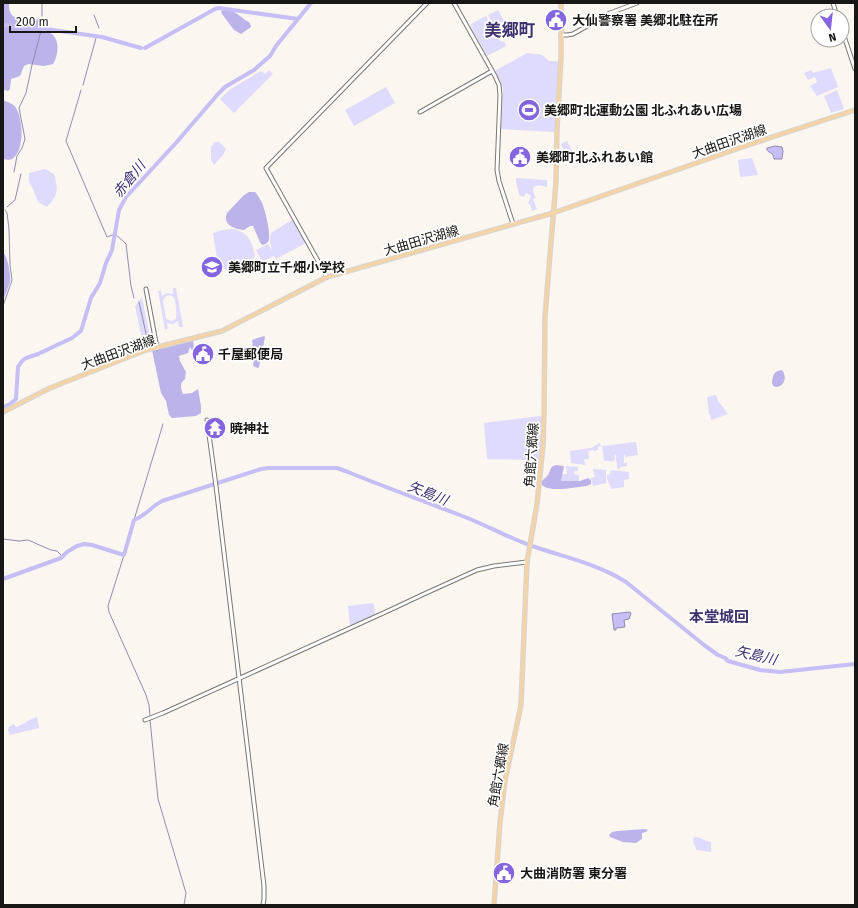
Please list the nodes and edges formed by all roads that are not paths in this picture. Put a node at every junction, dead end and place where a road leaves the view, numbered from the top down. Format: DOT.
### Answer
graph roads {
  1 [pos="427,3"];
  2 [pos="454,3"];
  3 [pos="561,3"];
  4 [pos="637,3"];
  5 [pos="562,35"];
  6 [pos="848,48"];
  7 [pos="855,69"];
  8 [pos="492,72"];
  9 [pos="855,110"];
  10 [pos="420,112"];
  11 [pos="553,213"];
  12 [pos="513,224"];
  13 [pos="327,277"];
  14 [pos="146,289"];
  15 [pos="157,348"];
  16 [pos="3,412"];
  17 [pos="207,420"];
  18 [pos="526,562"];
  19 [pos="239,679"];
  20 [pos="145,720"];
  21 [pos="263,905"];
  22 [pos="494,905"];
  1 -- 13 [label="street"];
  2 -- 8 [label="street"];
  3 -- 5 [label="main road, 角館六郷線"];
  4 -- 5 [label="street"];
  5 -- 11 [label="main road, 角館六郷線"];
  6 -- 7 [label="street"];
  8 -- 10 [label="street"];
  8 -- 12 [label="street"];
  9 -- 11 [label="main road, 大曲田沢湖線"];
  11 -- 12 [label="main road, 大曲田沢湖線"];
  11 -- 18 [label="main road, 角館六郷線"];
  12 -- 13 [label="main road, 大曲田沢湖線"];
  13 -- 15 [label="main road, 大曲田沢湖線"];
  14 -- 15 [label="street"];
  15 -- 16 [label="main road, 大曲田沢湖線"];
  17 -- 19 [label="street"];
  18 -- 19 [label="street"];
  18 -- 22 [label="main road, 角館六郷線"];
  19 -- 20 [label="street"];
  19 -- 21 [label="street"];
}
